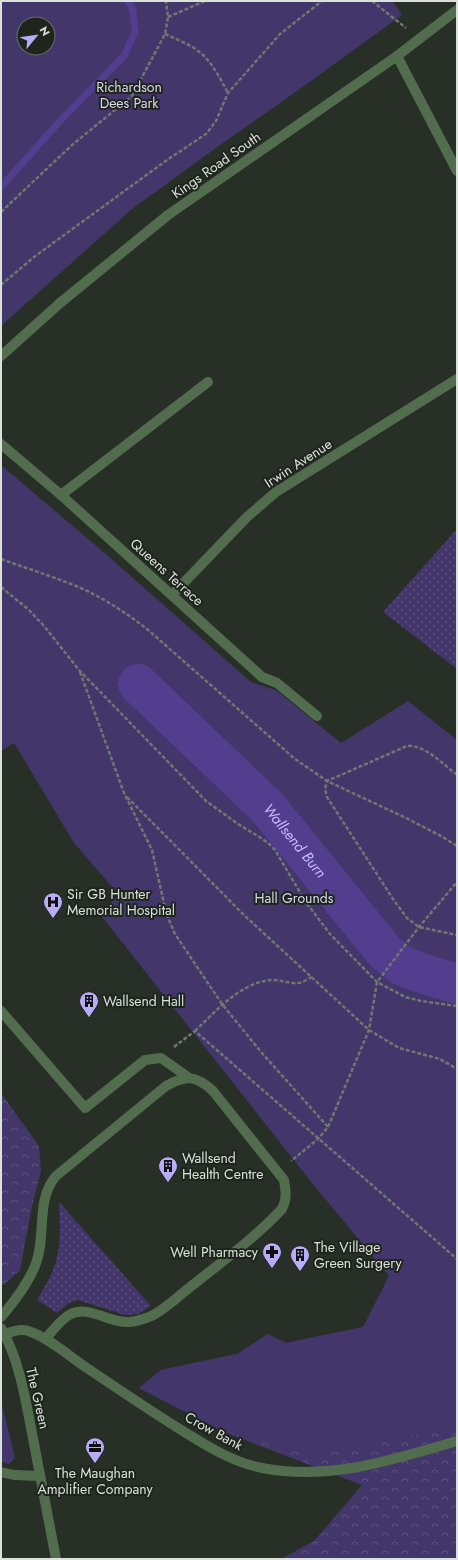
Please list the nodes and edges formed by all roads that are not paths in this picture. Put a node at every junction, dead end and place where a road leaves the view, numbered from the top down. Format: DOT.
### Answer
graph roads {
  1 [pos="457,10"];
  2 [pos="397,56"];
  3 [pos="457,171"];
  4 [pos="1,356"];
  5 [pos="457,378"];
  6 [pos="208,382"];
  7 [pos="1,444"];
  8 [pos="61,495"];
  9 [pos="172,595"];
  10 [pos="317,716"];
  11 [pos="1,1011"];
  12 [pos="188,1077"];
  13 [pos="1,1317"];
  14 [pos="3,1331"];
  15 [pos="45,1339"];
  16 [pos="457,1441"];
  17 [pos="1,1472"];
  18 [pos="40,1476"];
  19 [pos="56,1559"];
  1 -- 2 [label="street, Kings Road South"];
  2 -- 3 [label="street"];
  2 -- 4 [label="street, Kings Road South"];
  5 -- 9 [label="street, Irwin Avenue"];
  6 -- 8 [label="street"];
  7 -- 8 [label="street, Queens Terrace"];
  8 -- 9 [label="street, Queens Terrace"];
  9 -- 10 [label="street, Queens Terrace"];
  11 -- 12 [label="street"];
  12 -- 13 [label="street"];
  12 -- 15 [label="street"];
  14 -- 15 [label="street, Crow Bank"];
  14 -- 18 [label="street, The Green"];
  15 -- 16 [label="street, Crow Bank"];
  17 -- 18 [label="street"];
  18 -- 19 [label="street, The Green"];
}
